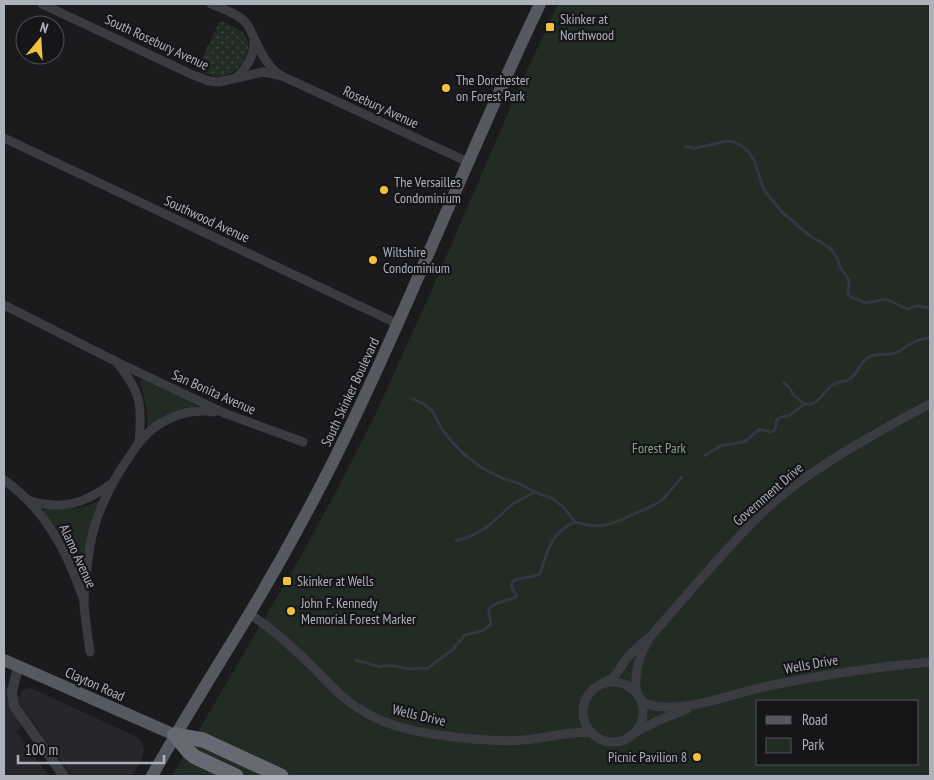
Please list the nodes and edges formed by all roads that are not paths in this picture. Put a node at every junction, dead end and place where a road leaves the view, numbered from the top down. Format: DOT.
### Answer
graph roads {
  1 [pos="42,4"];
  2 [pos="211,4"];
  3 [pos="540,4"];
  4 [pos="254,38"];
  5 [pos="282,76"];
  6 [pos="236,78"];
  7 [pos="4,138"];
  8 [pos="468,162"];
  9 [pos="4,305"];
  10 [pos="398,324"];
  11 [pos="117,362"];
  12 [pos="930,404"];
  13 [pos="224,413"];
  14 [pos="303,442"];
  15 [pos="139,443"];
  16 [pos="4,480"];
  17 [pos="113,482"];
  18 [pos="26,499"];
  19 [pos="84,603"];
  20 [pos="249,614"];
  21 [pos="650,636"];
  22 [pos="90,652"];
  23 [pos="4,660"];
  24 [pos="930,662"];
  25 [pos="18,667"];
  26 [pos="603,683"];
  27 [pos="638,695"];
  28 [pos="699,704"];
  29 [pos="591,733"];
  30 [pos="633,734"];
  31 [pos="175,735"];
  32 [pos="64,776"];
  33 [pos="152,776"];
  34 [pos="236,776"];
  35 [pos="282,776"];
  1 -- 6 [label="street, South Rosebury Avenue"];
  2 -- 4 [label="street"];
  3 -- 8 [label="main road, South Skinker Boulevard"];
  4 -- 5 [label="street"];
  4 -- 6 [label="street"];
  5 -- 6 [label="street, South Rosebury Avenue"];
  5 -- 8 [label="street, Rosebury Avenue"];
  7 -- 10 [label="street, Southwood Avenue"];
  8 -- 10 [label="main road, South Skinker Boulevard"];
  9 -- 11 [label="street, San Bonita Avenue"];
  10 -- 20 [label="main road, South Skinker Boulevard"];
  11 -- 13 [label="street, San Bonita Avenue"];
  11 -- 15 [label="street, San Bonita Avenue"];
  12 -- 21 [label="street, Government Drive"];
  13 -- 14 [label="street, San Bonita Avenue"];
  13 -- 15 [label="street"];
  15 -- 17 [label="street"];
  16 -- 18 [label="street, Alamo Avenue"];
  17 -- 18 [label="street, Alamo Avenue"];
  17 -- 19 [label="street"];
  18 -- 19 [label="street, Alamo Avenue"];
  19 -- 22 [label="street"];
  20 -- 29 [label="street, Wells Drive"];
  20 -- 31 [label="main road, South Skinker Boulevard"];
  21 -- 26 [label="street, Government Drive"];
  21 -- 27 [label="street, Government Drive"];
  23 -- 25 [label="main road, Clayton Road"];
  24 -- 28 [label="street, Wells Drive"];
  25 -- 31 [label="main road, Clayton Road"];
  25 -- 32 [label="street"];
  26 -- 27 [label="street"];
  26 -- 29 [label="street"];
  27 -- 28 [label="street, Wells Drive"];
  27 -- 30 [label="street"];
  28 -- 30 [label="street, Wells Drive"];
  29 -- 30 [label="street"];
  31 -- 33 [label="main road, South Skinker Boulevard"];
  31 -- 34 [label="highway"];
  31 -- 35 [label="highway"];
}
